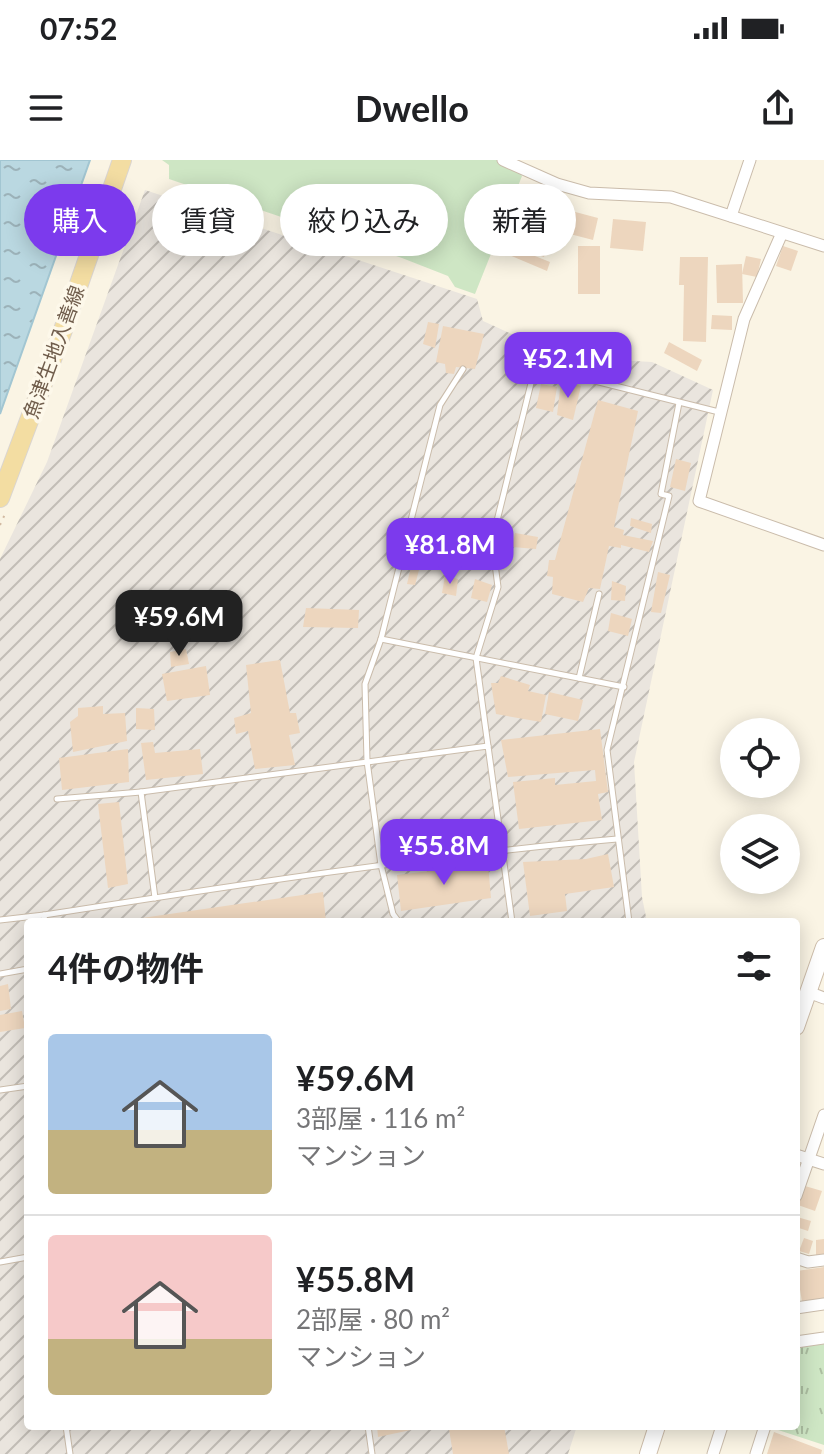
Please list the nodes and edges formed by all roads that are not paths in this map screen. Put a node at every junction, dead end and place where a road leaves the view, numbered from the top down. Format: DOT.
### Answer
graph roads {
  1 [pos="122,160"];
  2 [pos="503,160"];
  3 [pos="750,160"];
  4 [pos="531,166"];
  5 [pos="731,216"];
  6 [pos="782,233"];
  7 [pos="824,246"];
  8 [pos="463,369"];
  9 [pos="679,403"];
  10 [pos="720,413"];
  11 [pos="0,498"];
  12 [pos="824,545"];
  13 [pos="599,594"];
  14 [pos="381,639"];
  15 [pos="476,658"];
  16 [pos="579,678"];
  17 [pos="624,687"];
  18 [pos="488,746"];
  19 [pos="367,761"];
  20 [pos="141,792"];
  21 [pos="57,799"];
  22 [pos="617,839"];
  23 [pos="503,849"];
  24 [pos="381,865"];
  25 [pos="155,898"];
  26 [pos="49,918"];
  27 [pos="396,918"];
  28 [pos="512,918"];
  29 [pos="628,918"];
  30 [pos="24,919"];
  31 [pos="0,920"];
  32 [pos="824,947"];
  33 [pos="24,970"];
  34 [pos="0,974"];
  35 [pos="816,995"];
  36 [pos="800,1021"];
  37 [pos="24,1087"];
  38 [pos="0,1090"];
  39 [pos="824,1115"];
  40 [pos="800,1156"];
  41 [pos="809,1159"];
  42 [pos="824,1164"];
  43 [pos="800,1185"];
  44 [pos="24,1258"];
  45 [pos="800,1259"];
  46 [pos="824,1260"];
  47 [pos="0,1262"];
  48 [pos="824,1304"];
  49 [pos="800,1307"];
  50 [pos="824,1338"];
  51 [pos="800,1341"];
  52 [pos="67,1430"];
  53 [pos="369,1430"];
  54 [pos="656,1430"];
  55 [pos="721,1430"];
  56 [pos="764,1430"];
  57 [pos="70,1454"];
  58 [pos="372,1454"];
  59 [pos="648,1454"];
  60 [pos="713,1454"];
  61 [pos="756,1454"];
  1 -- 11 [label="main road, 魚津生地入善線"];
  2 -- 4 [label="street"];
  3 -- 5 [label="street"];
  4 -- 5 [label="street"];
  5 -- 6 [label="street"];
  6 -- 7 [label="street"];
  6 -- 10 [label="street"];
  8 -- 14 [label="lane"];
  9 -- 10 [label="lane"];
  9 -- 15 [label="lane"];
  9 -- 17 [label="lane"];
  10 -- 12 [label="street"];
  13 -- 16 [label="lane"];
  14 -- 15 [label="lane"];
  14 -- 19 [label="lane"];
  15 -- 16 [label="lane"];
  15 -- 18 [label="lane"];
  16 -- 17 [label="lane"];
  17 -- 22 [label="lane"];
  18 -- 19 [label="lane"];
  18 -- 23 [label="lane"];
  19 -- 20 [label="lane"];
  19 -- 24 [label="lane"];
  20 -- 21 [label="lane"];
  20 -- 25 [label="lane"];
  22 -- 23 [label="lane"];
  22 -- 29 [label="lane"];
  23 -- 24 [label="lane"];
  23 -- 28 [label="lane"];
  24 -- 25 [label="lane"];
  24 -- 27 [label="lane"];
  25 -- 26 [label="lane"];
  30 -- 31 [label="lane"];
  32 -- 35 [label="street"];
  33 -- 34 [label="lane"];
  35 -- 36 [label="street"];
  37 -- 38 [label="lane"];
  39 -- 41 [label="street"];
  40 -- 41 [label="street"];
  41 -- 42 [label="street"];
  41 -- 43 [label="street"];
  44 -- 47 [label="lane"];
  45 -- 46 [label="street"];
  48 -- 49 [label="street"];
  50 -- 51 [label="street"];
  52 -- 57 [label="lane"];
  53 -- 58 [label="lane"];
  54 -- 59 [label="street"];
  55 -- 60 [label="street"];
  56 -- 61 [label="street"];
}
